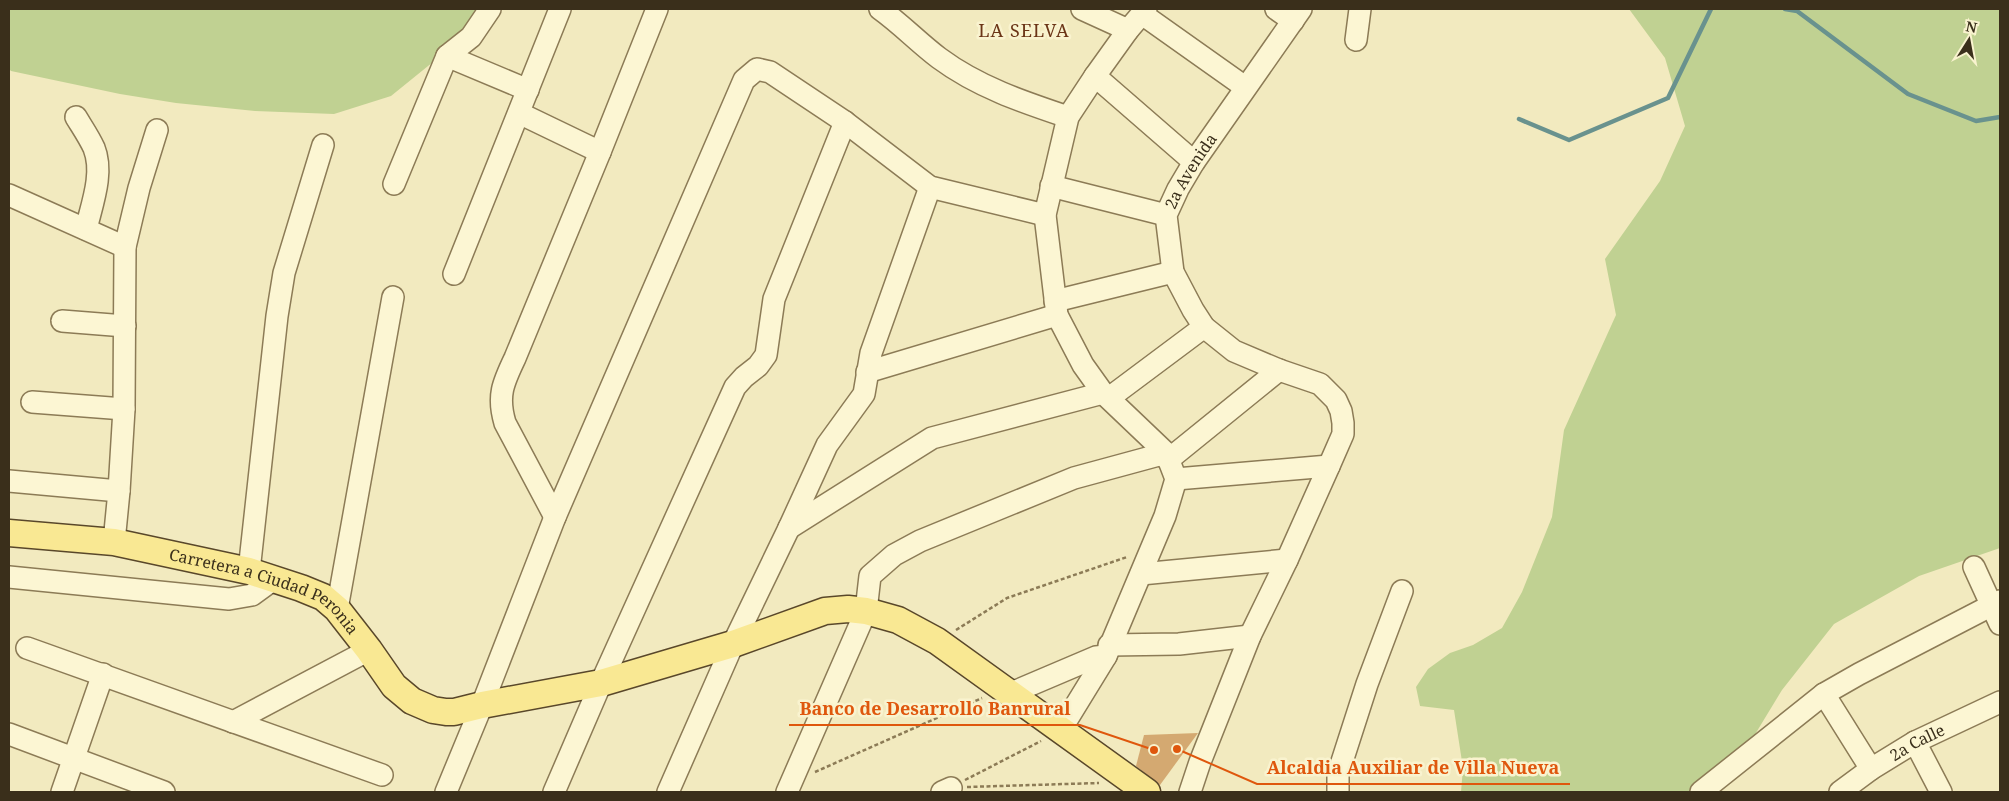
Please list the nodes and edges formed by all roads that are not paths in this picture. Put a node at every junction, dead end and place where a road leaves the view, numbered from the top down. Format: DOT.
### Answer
graph roads {
  1 [pos="490,9"];
  2 [pos="560,9"];
  3 [pos="657,9"];
  4 [pos="880,9"];
  5 [pos="1082,9"];
  6 [pos="1276,9"];
  7 [pos="1360,9"];
  8 [pos="1144,11"];
  9 [pos="1297,15"];
  10 [pos="1128,30"];
  11 [pos="1356,40"];
  12 [pos="447,56"];
  13 [pos="1095,76"];
  14 [pos="1245,88"];
  15 [pos="528,90"];
  16 [pos="519,114"];
  17 [pos="76,117"];
  18 [pos="1068,117"];
  19 [pos="845,122"];
  20 [pos="157,130"];
  21 [pos="323,145"];
  22 [pos="600,152"];
  23 [pos="1194,162"];
  24 [pos="394,184"];
  25 [pos="1051,186"];
  26 [pos="930,187"];
  27 [pos="9,195"];
  28 [pos="1045,215"];
  29 [pos="1166,215"];
  30 [pos="86,229"];
  31 [pos="125,247"];
  32 [pos="1173,272"];
  33 [pos="454,274"];
  34 [pos="393,297"];
  35 [pos="1056,308"];
  36 [pos="62,321"];
  37 [pos="125,326"];
  38 [pos="1204,327"];
  39 [pos="1279,370"];
  40 [pos="867,372"];
  41 [pos="1106,395"];
  42 [pos="32,402"];
  43 [pos="124,409"];
  44 [pos="1170,464"];
  45 [pos="1329,466"];
  46 [pos="9,481"];
  47 [pos="120,491"];
  48 [pos="555,517"];
  49 [pos="789,528"];
  50 [pos="9,533"];
  51 [pos="114,542"];
  52 [pos="1287,560"];
  53 [pos="1974,567"];
  54 [pos="248,571"];
  55 [pos="1142,574"];
  56 [pos="9,577"];
  57 [pos="274,579"];
  58 [pos="1402,591"];
  59 [pos="337,609"];
  60 [pos="866,611"];
  61 [pos="1997,611"];
  62 [pos="1250,636"];
  63 [pos="732,644"];
  64 [pos="27,648"];
  65 [pos="370,650"];
  66 [pos="1108,651"];
  67 [pos="103,674"];
  68 [pos="601,683"];
  69 [pos="1006,692"];
  70 [pos="1824,694"];
  71 [pos="2000,702"];
  72 [pos="482,705"];
  73 [pos="233,722"];
  74 [pos="1060,731"];
  75 [pos="9,734"];
  76 [pos="1916,742"];
  77 [pos="73,758"];
  78 [pos="1871,769"];
  79 [pos="382,775"];
  80 [pos="789,787"];
  81 [pos="62,792"];
  82 [pos="164,792"];
  83 [pos="446,792"];
  84 [pos="554,792"];
  85 [pos="668,792"];
  86 [pos="1147,792"];
  87 [pos="1190,792"];
  88 [pos="1338,792"];
  89 [pos="1701,792"];
  90 [pos="1840,792"];
  91 [pos="1941,792"];
  1 -- 12 [label="street"];
  2 -- 15 [label="street"];
  3 -- 22 [label="street"];
  4 -- 18 [label="street"];
  5 -- 10 [label="street"];
  6 -- 9 [label="street"];
  7 -- 11 [label="street"];
  8 -- 10 [label="street"];
  8 -- 14 [label="street"];
  9 -- 14 [label="street, 2a Avenida"];
  10 -- 13 [label="street"];
  12 -- 15 [label="street"];
  12 -- 24 [label="street"];
  13 -- 18 [label="street"];
  13 -- 23 [label="street"];
  14 -- 23 [label="street, 2a Avenida"];
  15 -- 16 [label="street"];
  16 -- 22 [label="street"];
  16 -- 33 [label="street"];
  17 -- 30 [label="street"];
  18 -- 25 [label="street"];
  19 -- 26 [label="street"];
  19 -- 48 [label="street"];
  19 -- 68 [label="street"];
  20 -- 31 [label="street"];
  21 -- 54 [label="street"];
  22 -- 48 [label="street"];
  23 -- 29 [label="street, 2a Avenida"];
  25 -- 28 [label="street"];
  25 -- 29 [label="street"];
  26 -- 28 [label="street"];
  26 -- 40 [label="street"];
  27 -- 30 [label="street"];
  28 -- 35 [label="street"];
  29 -- 32 [label="street, 2a Avenida"];
  30 -- 31 [label="street"];
  31 -- 37 [label="street"];
  32 -- 35 [label="street"];
  32 -- 38 [label="street, 2a Avenida"];
  34 -- 59 [label="street"];
  35 -- 40 [label="street"];
  35 -- 41 [label="street"];
  36 -- 37 [label="street"];
  37 -- 43 [label="street"];
  38 -- 39 [label="street, 2a Avenida"];
  38 -- 41 [label="street"];
  39 -- 44 [label="street"];
  39 -- 45 [label="street, 2a Avenida"];
  40 -- 49 [label="street"];
  41 -- 44 [label="street"];
  41 -- 49 [label="street"];
  42 -- 43 [label="street"];
  43 -- 47 [label="street"];
  44 -- 45 [label="street"];
  44 -- 55 [label="street"];
  44 -- 60 [label="street"];
  45 -- 52 [label="street, 2a Avenida"];
  46 -- 47 [label="street"];
  47 -- 51 [label="street"];
  48 -- 72 [label="street"];
  49 -- 63 [label="street"];
  50 -- 51 [label="main road, Carretera a Ciudad Peronia"];
  51 -- 54 [label="main road, Carretera a Ciudad Peronia"];
  52 -- 55 [label="street"];
  52 -- 62 [label="street, 2a Avenida"];
  53 -- 61 [label="street"];
  54 -- 57 [label="main road, Carretera a Ciudad Peronia"];
  55 -- 66 [label="street"];
  56 -- 57 [label="street"];
  57 -- 59 [label="main road, Carretera a Ciudad Peronia"];
  58 -- 88 [label="street"];
  59 -- 65 [label="main road, Carretera a Ciudad Peronia"];
  60 -- 63 [label="main road, Carretera a Ciudad Peronia"];
  60 -- 69 [label="main road, Carretera a Ciudad Peronia"];
  60 -- 80 [label="street"];
  61 -- 70 [label="street"];
  62 -- 66 [label="street"];
  62 -- 87 [label="street, 2a Avenida"];
  63 -- 68 [label="main road, Carretera a Ciudad Peronia"];
  63 -- 85 [label="street"];
  64 -- 67 [label="street"];
  65 -- 72 [label="main road, Carretera a Ciudad Peronia"];
  65 -- 73 [label="street"];
  66 -- 69 [label="street"];
  66 -- 74 [label="street"];
  67 -- 73 [label="street"];
  67 -- 77 [label="street"];
  68 -- 72 [label="main road, Carretera a Ciudad Peronia"];
  68 -- 84 [label="street"];
  69 -- 74 [label="main road, Carretera a Ciudad Peronia"];
  70 -- 78 [label="street"];
  70 -- 89 [label="street"];
  71 -- 76 [label="street, 2a Calle"];
  72 -- 83 [label="street"];
  73 -- 79 [label="street"];
  74 -- 86 [label="main road, Carretera a Ciudad Peronia"];
  75 -- 77 [label="street"];
  76 -- 78 [label="street, 2a Calle"];
  76 -- 91 [label="street"];
  77 -- 81 [label="street"];
  77 -- 82 [label="street"];
  78 -- 90 [label="street, 2a Calle"];
}
